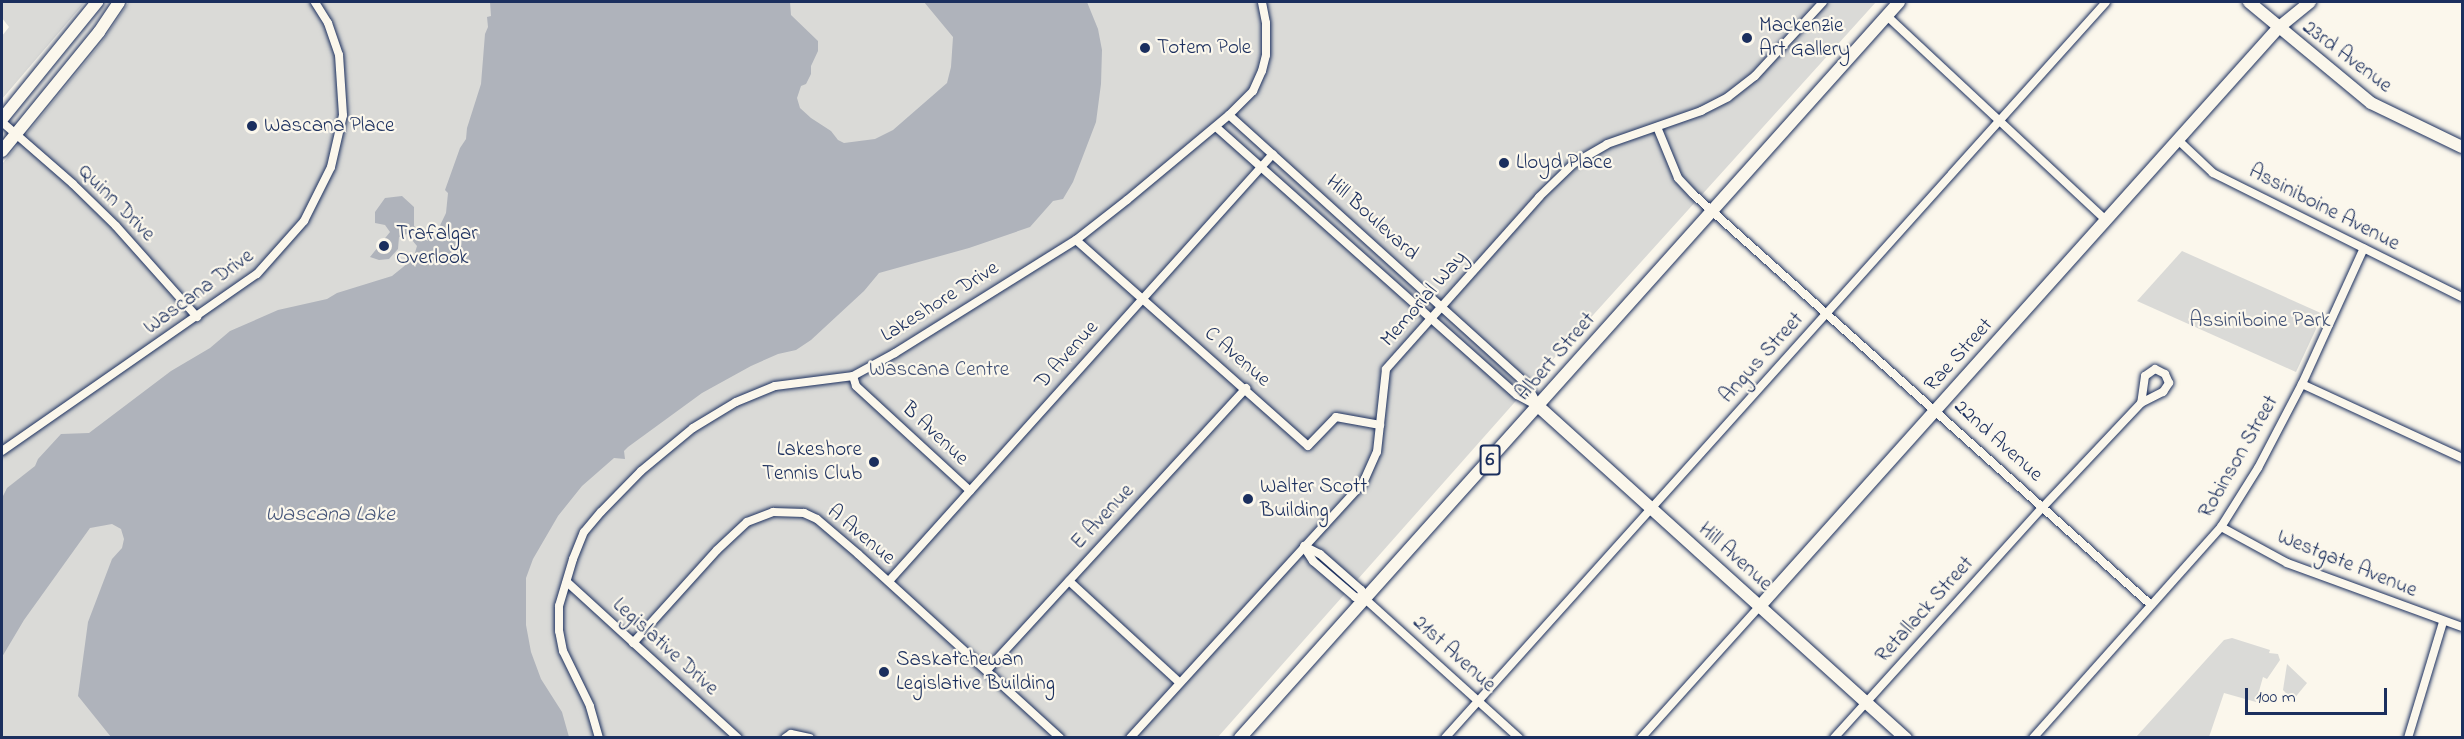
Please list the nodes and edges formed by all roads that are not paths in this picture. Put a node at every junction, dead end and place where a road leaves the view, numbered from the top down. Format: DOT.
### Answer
graph roads {
  1 [pos="97,2"];
  2 [pos="119,2"];
  3 [pos="315,2"];
  4 [pos="1262,2"];
  5 [pos="1823,2"];
  6 [pos="1899,2"];
  7 [pos="2106,2"];
  8 [pos="2249,2"];
  9 [pos="2310,2"];
  10 [pos="1887,16"];
  11 [pos="2278,28"];
  12 [pos="1229,116"];
  13 [pos="1999,118"];
  14 [pos="2,121"];
  15 [pos="1216,127"];
  16 [pos="1657,127"];
  17 [pos="15,134"];
  18 [pos="2178,140"];
  19 [pos="2463,147"];
  20 [pos="2,150"];
  21 [pos="1273,154"];
  22 [pos="1261,167"];
  23 [pos="1711,209"];
  24 [pos="2106,220"];
  25 [pos="1076,240"];
  26 [pos="2364,248"];
  27 [pos="2463,297"];
  28 [pos="1142,298"];
  29 [pos="1442,306"];
  30 [pos="1827,313"];
  31 [pos="197,317"];
  32 [pos="1430,319"];
  33 [pos="853,376"];
  34 [pos="2302,384"];
  35 [pos="1246,388"];
  36 [pos="2140,404"];
  37 [pos="1538,406"];
  38 [pos="1936,410"];
  39 [pos="1380,424"];
  40 [pos="2,451"];
  41 [pos="2463,458"];
  42 [pos="970,491"];
  43 [pos="2043,507"];
  44 [pos="1652,508"];
  45 [pos="2222,527"];
  46 [pos="1304,546"];
  47 [pos="889,581"];
  48 [pos="1069,581"];
  49 [pos="567,582"];
  50 [pos="1364,598"];
  51 [pos="1760,606"];
  52 [pos="2151,606"];
  53 [pos="2443,622"];
  54 [pos="2463,627"];
  55 [pos="633,643"];
  56 [pos="987,670"];
  57 [pos="1179,682"];
  58 [pos="1478,701"];
  59 [pos="1867,702"];
  60 [pos="599,738"];
  61 [pos="738,738"];
  62 [pos="786,738"];
  63 [pos="810,738"];
  64 [pos="1060,738"];
  65 [pos="1130,738"];
  66 [pos="1240,738"];
  67 [pos="1445,738"];
  68 [pos="1519,738"];
  69 [pos="1641,738"];
  70 [pos="1834,738"];
  71 [pos="1906,738"];
  72 [pos="2033,738"];
  73 [pos="2408,738"];
  1 -- 14 [label="street"];
  2 -- 17 [label="street"];
  3 -- 31 [label="street, Wascana Drive"];
  4 -- 12 [label="street, Lakeshore Drive"];
  5 -- 16 [label="street, Memorial Way"];
  6 -- 10 [label="street, Albert Street / 6"];
  7 -- 13 [label="street, Angus Street"];
  8 -- 11 [label="street, 23rd Avenue"];
  9 -- 11 [label="street, Rae Street"];
  10 -- 13 [label="street"];
  10 -- 23 [label="street, Albert Street / 6"];
  11 -- 18 [label="street, Rae Street"];
  11 -- 19 [label="street, 23rd Avenue"];
  12 -- 15 [label="street, Lakeshore Drive"];
  12 -- 21 [label="street, Hill Boulevard"];
  13 -- 24 [label="street"];
  13 -- 30 [label="street, Angus Street"];
  14 -- 17 [label="street, Quinn Drive"];
  15 -- 22 [label="street, Hill Boulevard"];
  15 -- 25 [label="street, Lakeshore Drive"];
  16 -- 23 [label="street, 22nd Avenue"];
  16 -- 29 [label="street, Memorial Way"];
  17 -- 20 [label="street"];
  17 -- 31 [label="street, Quinn Drive"];
  18 -- 24 [label="street, Rae Street"];
  18 -- 26 [label="street, Assiniboine Avenue"];
  21 -- 22 [label="street, D Avenue"];
  21 -- 29 [label="street, Hill Boulevard"];
  22 -- 28 [label="street, D Avenue"];
  22 -- 32 [label="street, Hill Boulevard"];
  23 -- 30 [label="street, 22nd Avenue"];
  23 -- 37 [label="street, Albert Street / 6"];
  24 -- 38 [label="street, Rae Street"];
  25 -- 28 [label="street, C Avenue"];
  25 -- 33 [label="street, Lakeshore Drive"];
  26 -- 27 [label="street, Assiniboine Avenue"];
  26 -- 34 [label="street, Robinson Street"];
  28 -- 35 [label="street, C Avenue"];
  28 -- 42 [label="street, D Avenue"];
  29 -- 32 [label="street, Memorial Way"];
  29 -- 37 [label="street, Hill Boulevard"];
  30 -- 38 [label="street, 22nd Avenue"];
  30 -- 44 [label="street, Angus Street"];
  31 -- 40 [label="street, Wascana Drive"];
  32 -- 37 [label="street, Hill Boulevard"];
  32 -- 39 [label="street, Memorial Way"];
  33 -- 42 [label="street, B Avenue"];
  33 -- 49 [label="street, Lakeshore Drive"];
  34 -- 41 [label="street"];
  34 -- 45 [label="street, Robinson Street"];
  35 -- 39 [label="street, C Avenue"];
  35 -- 48 [label="street, E Avenue"];
  36 -- 43 [label="street, Retallack Street"];
  37 -- 44 [label="street, Hill Avenue"];
  37 -- 50 [label="street, Albert Street / 6"];
  38 -- 43 [label="street, 22nd Avenue"];
  38 -- 51 [label="street, Rae Street"];
  39 -- 46 [label="street, Memorial Way"];
  42 -- 47 [label="street, D Avenue"];
  43 -- 52 [label="street, 22nd Avenue"];
  43 -- 59 [label="street, Retallack Street"];
  44 -- 51 [label="street, Hill Avenue"];
  44 -- 58 [label="street, Angus Street"];
  45 -- 52 [label="street, Robinson Street"];
  45 -- 53 [label="street, Westgate Avenue"];
  46 -- 50 [label="street, 21st Avenue"];
  46 -- 57 [label="street, Memorial Way"];
  47 -- 55 [label="street, A Avenue"];
  47 -- 56 [label="street, A Avenue"];
  48 -- 56 [label="street, E Avenue"];
  48 -- 57 [label="street"];
  49 -- 55 [label="street, Legislative Drive"];
  49 -- 60 [label="street, Lakeshore Drive"];
  50 -- 58 [label="street, 21st Avenue"];
  50 -- 66 [label="street, Albert Street / 6"];
  51 -- 59 [label="street, Hill Avenue"];
  51 -- 69 [label="street, Rae Street"];
  52 -- 72 [label="street, Robinson Street"];
  53 -- 54 [label="street, Westgate Avenue"];
  53 -- 73 [label="street"];
  55 -- 61 [label="street, Legislative Drive"];
  56 -- 64 [label="street, A Avenue"];
  57 -- 65 [label="street, Memorial Way"];
  58 -- 67 [label="street, Angus Street"];
  58 -- 68 [label="street, 21st Avenue"];
  59 -- 70 [label="street, Retallack Street"];
  59 -- 71 [label="street, Hill Avenue"];
  62 -- 63 [label="street"];
}
